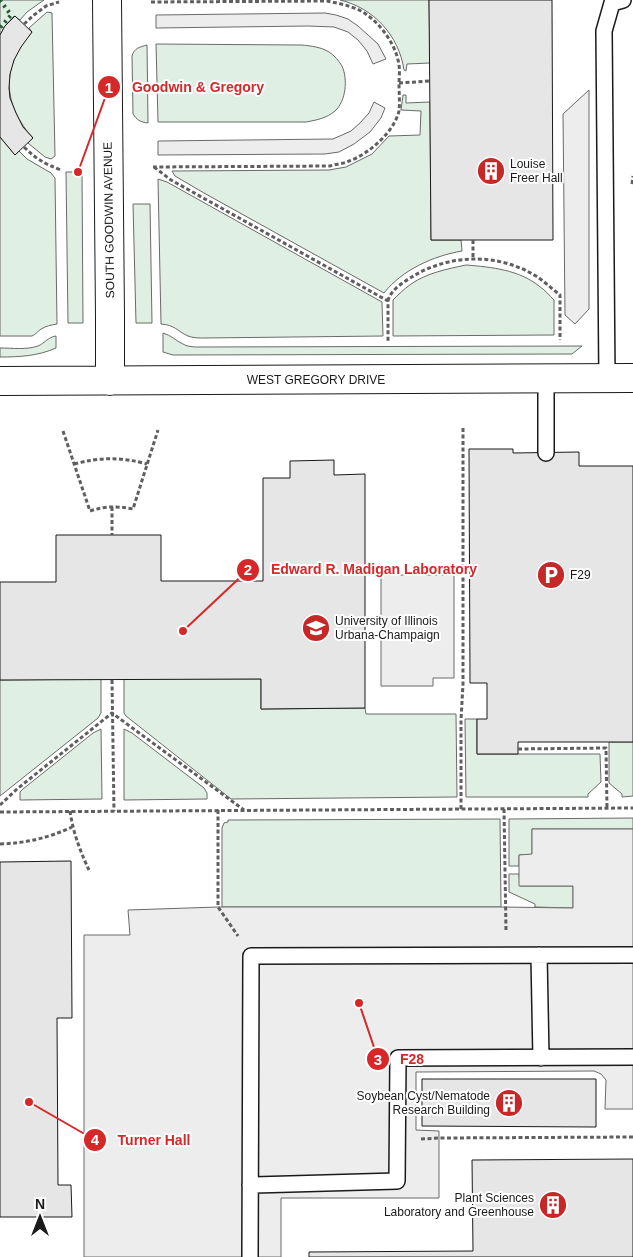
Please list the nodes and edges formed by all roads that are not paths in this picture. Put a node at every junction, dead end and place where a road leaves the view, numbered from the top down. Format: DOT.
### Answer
graph roads {
  1 [pos="107,0"];
  2 [pos="623,0"];
  3 [pos="620,378"];
  4 [pos="546,379"];
  5 [pos="110,381"];
  6 [pos="0,382"];
  7 [pos="546,453"];
  8 [pos="539,955"];
  9 [pos="633,955"];
  10 [pos="633,1057"];
  11 [pos="541,1058"];
  12 [pos="250,1185"];
  13 [pos="250,1257"];
  1 -- 5 [label="street, SOUTH GOODWIN AVENUE"];
  2 -- 3 [label="lane"];
  3 -- 4 [label="street, WEST GREGORY DRIVE"];
  4 -- 5 [label="street, WEST GREGORY DRIVE"];
  4 -- 7 [label="lane"];
  5 -- 6 [label="street, WEST GREGORY DRIVE"];
  8 -- 9 [label="lane"];
  8 -- 11 [label="lane"];
  8 -- 12 [label="lane"];
  10 -- 11 [label="lane"];
  11 -- 12 [label="lane"];
  12 -- 13 [label="lane"];
}
